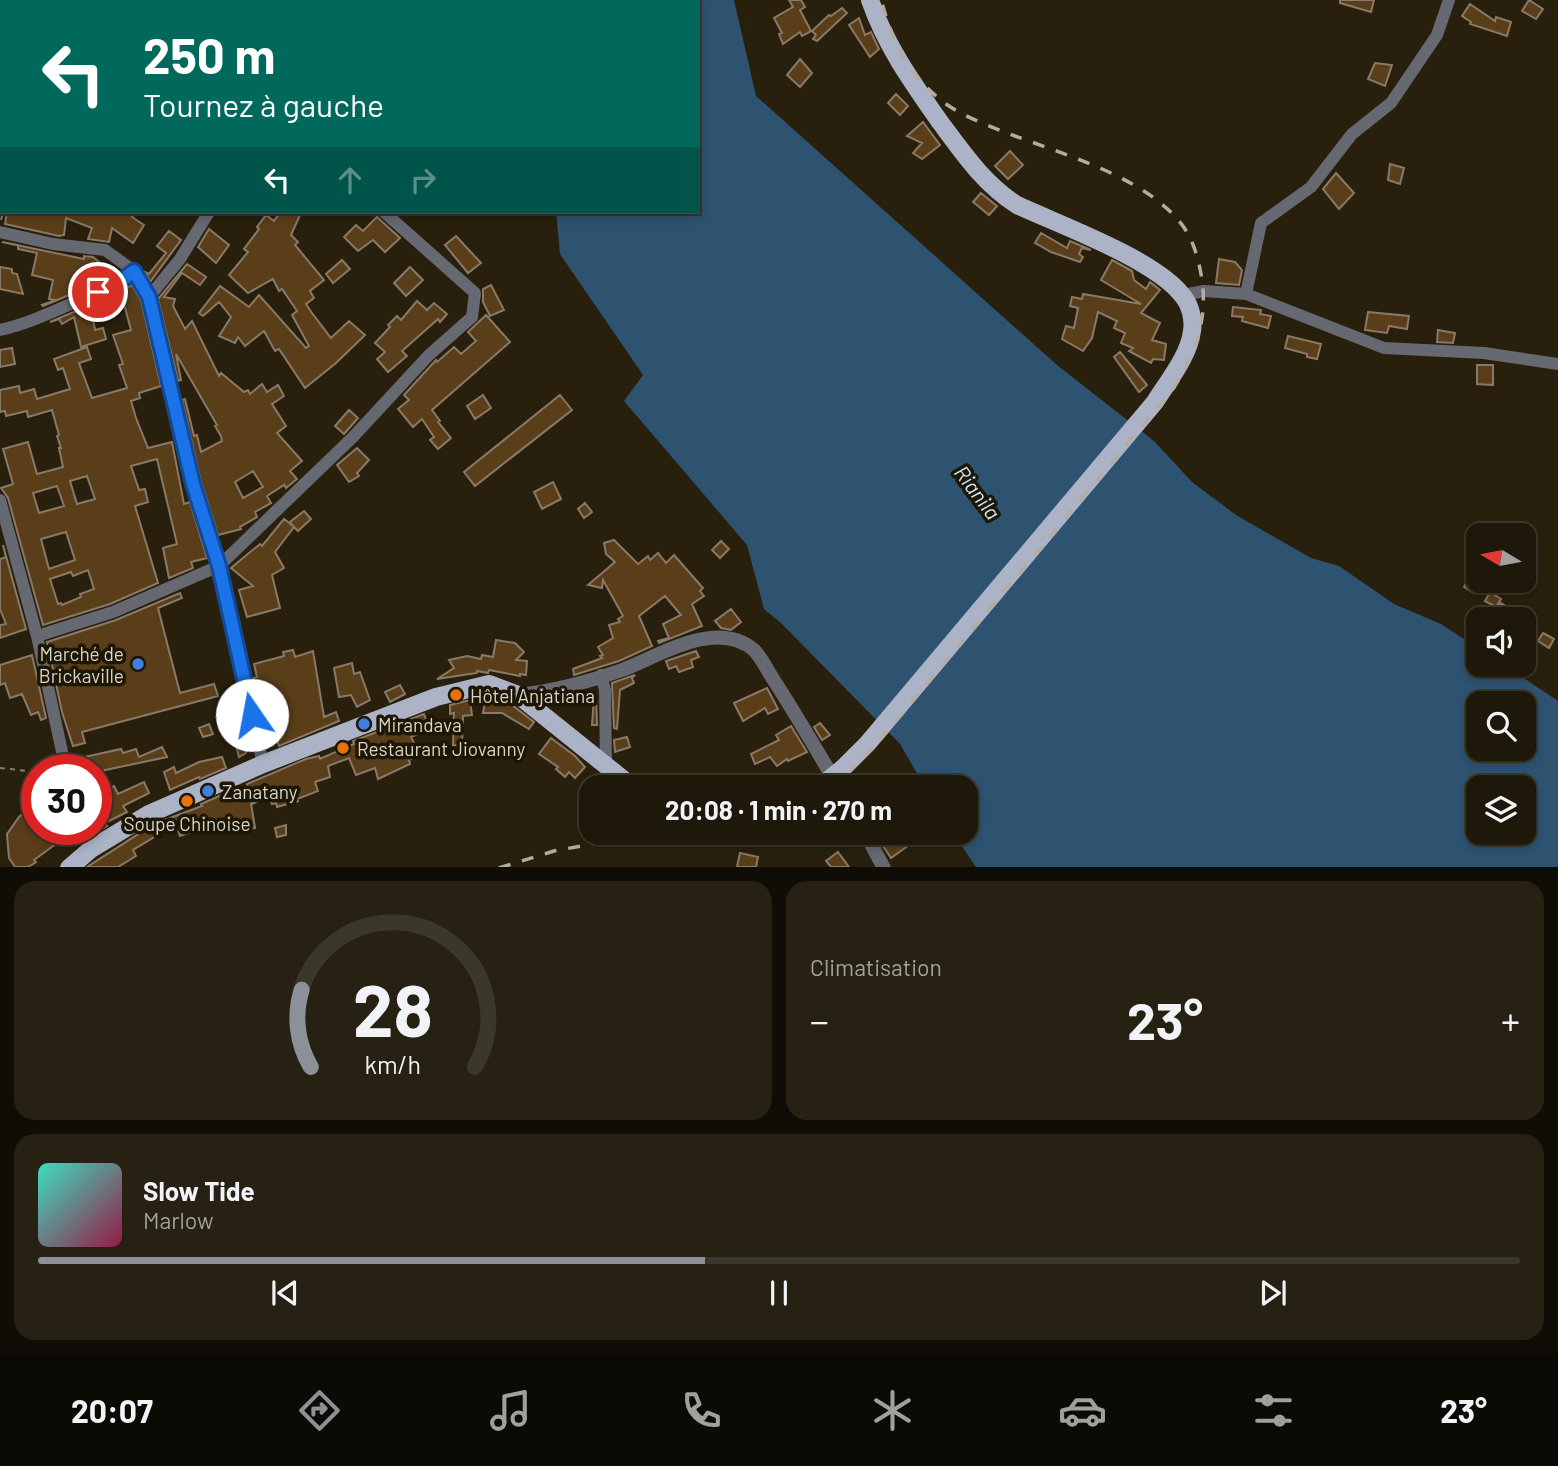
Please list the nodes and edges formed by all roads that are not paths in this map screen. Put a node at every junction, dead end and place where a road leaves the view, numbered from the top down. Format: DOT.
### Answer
graph roads {
  1 [pos="870,0"];
  2 [pos="1449,0"];
  3 [pos="208,214"];
  4 [pos="386,214"];
  5 [pos="0,232"];
  6 [pos="134,271"];
  7 [pos="1246,294"];
  8 [pos="1182,295"];
  9 [pos="149,297"];
  10 [pos="0,330"];
  11 [pos="1558,364"];
  12 [pos="0,500"];
  13 [pos="219,566"];
  14 [pos="37,636"];
  15 [pos="601,675"];
  16 [pos="518,695"];
  17 [pos="63,754"];
  18 [pos="263,764"];
  19 [pos="606,764"];
  20 [pos="619,775"];
  21 [pos="821,775"];
  22 [pos="836,775"];
  23 [pos="90,845"];
  24 [pos="872,845"];
  25 [pos="91,849"];
  26 [pos="69,867"];
  27 [pos="884,867"];
  1 -- 8 [label="main road"];
  2 -- 7 [label="street"];
  3 -- 9 [label="street"];
  4 -- 13 [label="street"];
  5 -- 6 [label="street"];
  6 -- 9 [label="street"];
  6 -- 10 [label="street"];
  7 -- 8 [label="street"];
  7 -- 11 [label="street"];
  8 -- 22 [label="main road, bridge"];
  9 -- 13 [label="street"];
  12 -- 14 [label="street"];
  13 -- 14 [label="street"];
  13 -- 18 [label="street"];
  14 -- 17 [label="street"];
  15 -- 16 [label="street"];
  15 -- 19 [label="street"];
  15 -- 21 [label="street"];
  16 -- 18 [label="main road"];
  16 -- 19 [label="main road"];
  18 -- 25 [label="main road"];
  19 -- 20 [label="main road"];
  23 -- 25 [label="street"];
  24 -- 27 [label="street"];
  25 -- 26 [label="main road"];
}
